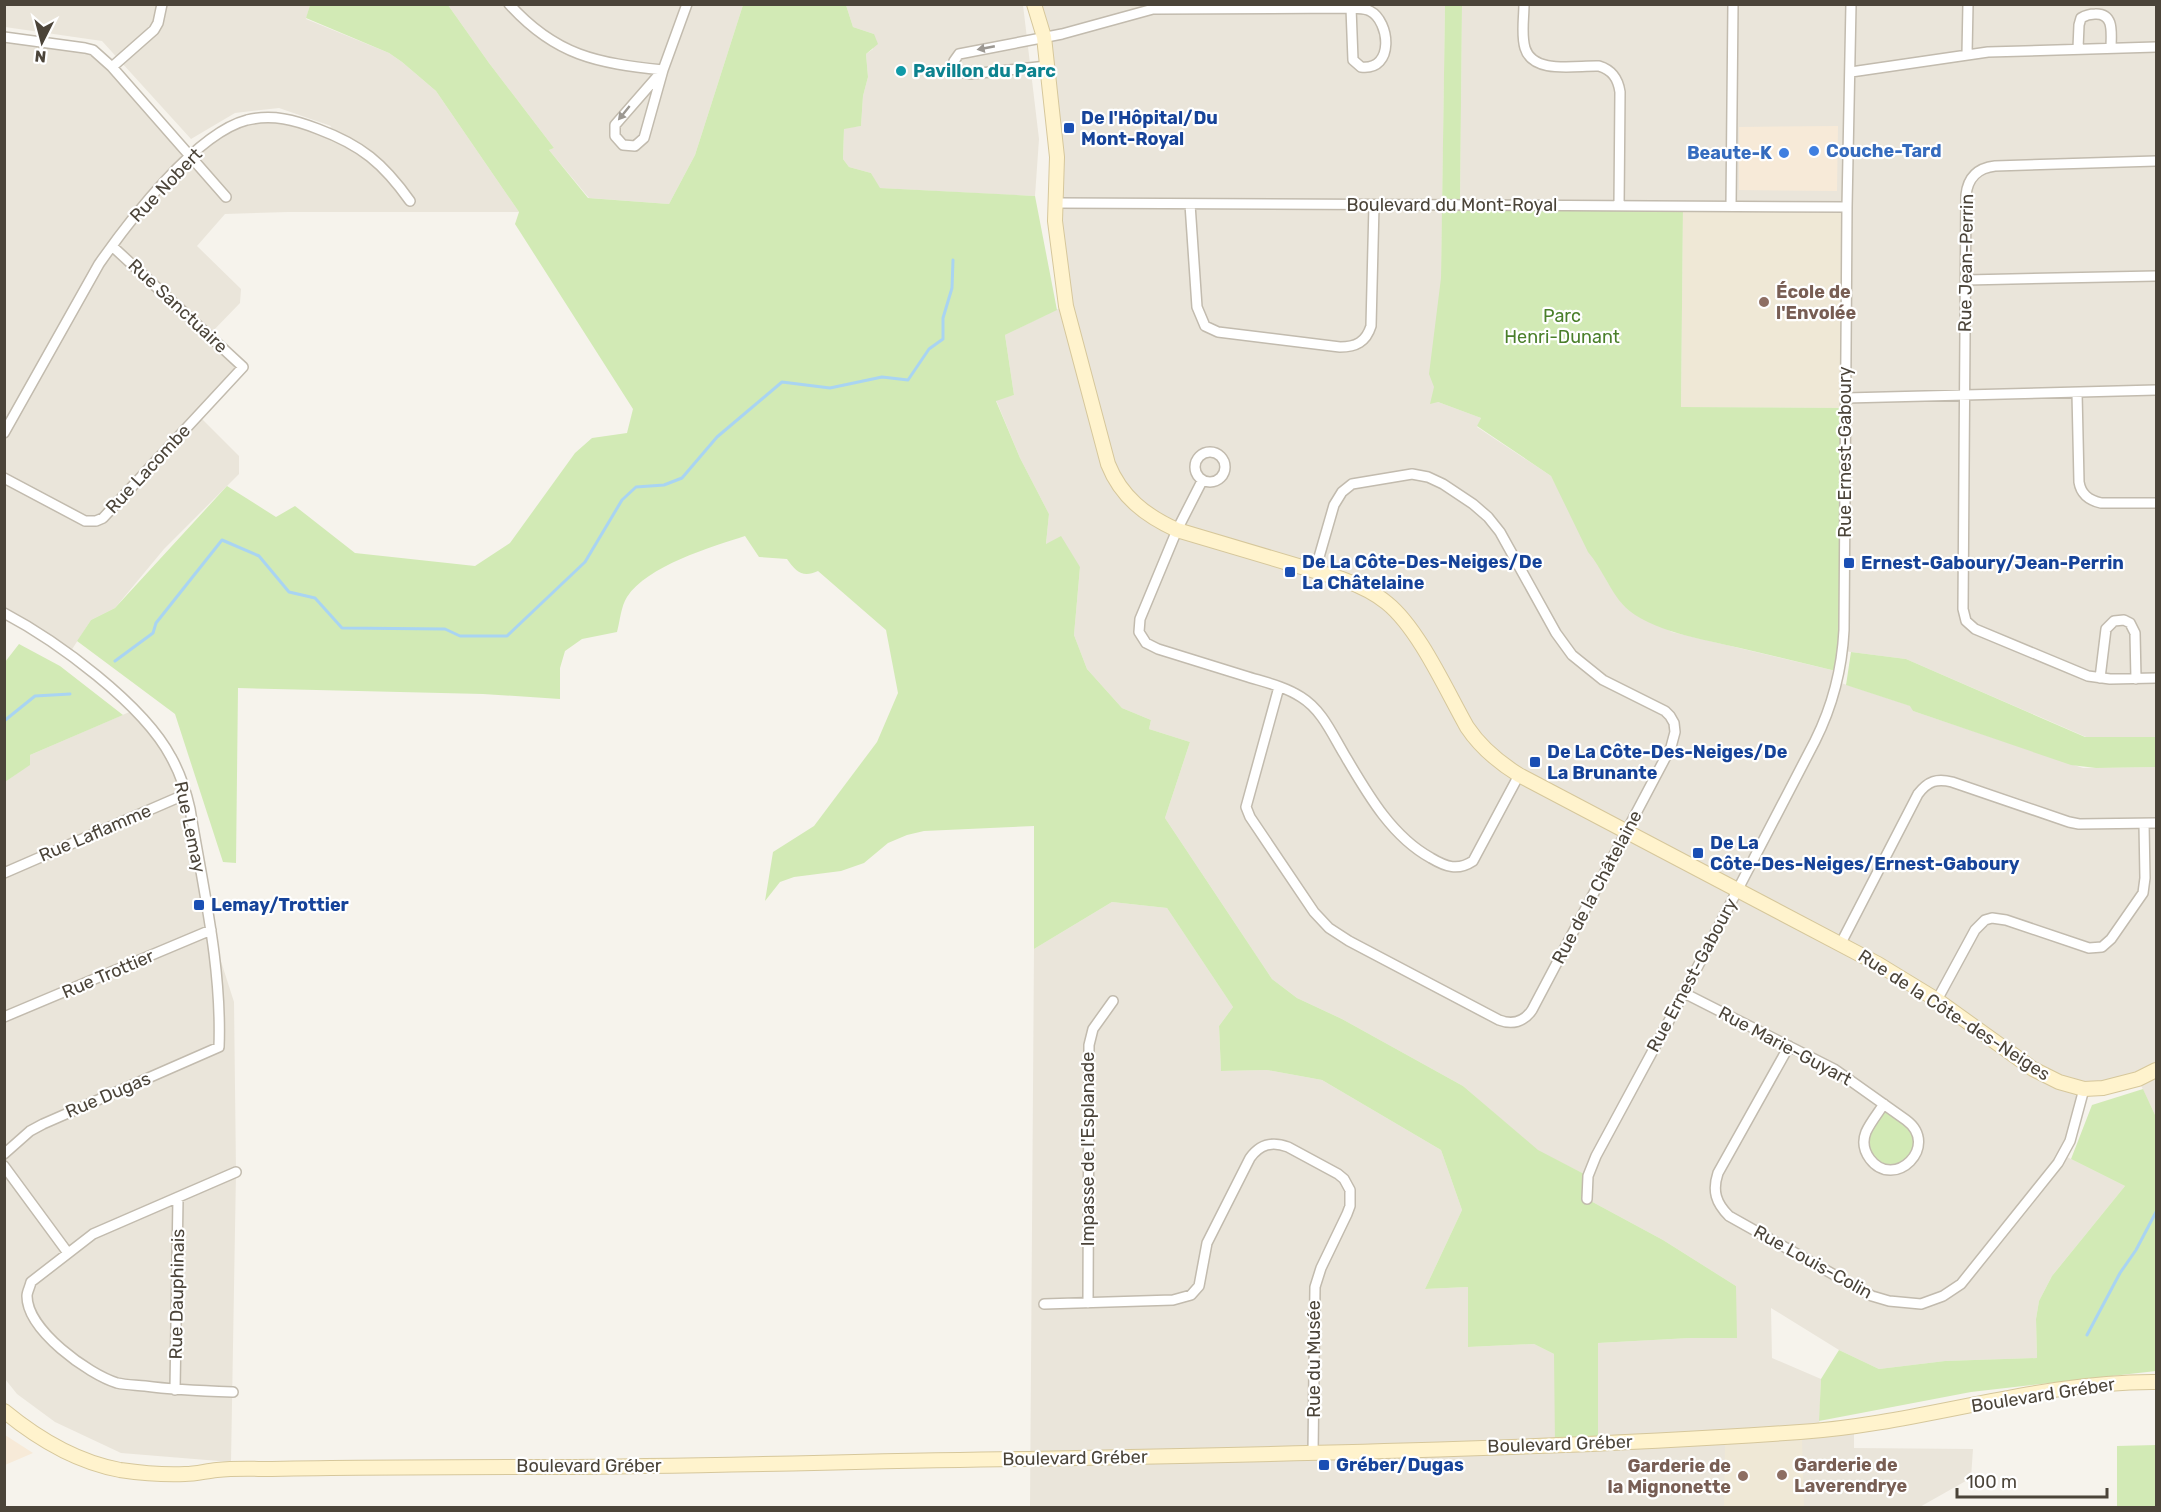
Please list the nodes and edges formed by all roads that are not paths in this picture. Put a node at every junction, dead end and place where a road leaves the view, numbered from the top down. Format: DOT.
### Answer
graph roads {
  1 [pos="162,4"];
  2 [pos="509,4"];
  3 [pos="687,4"];
  4 [pos="1034,4"];
  5 [pos="1524,4"];
  6 [pos="1733,4"];
  7 [pos="1851,4"];
  8 [pos="1968,4"];
  9 [pos="1351,8"];
  10 [pos="4,36"];
  11 [pos="1044,37"];
  12 [pos="2157,47"];
  13 [pos="2078,48"];
  14 [pos="2110,48"];
  15 [pos="1967,54"];
  16 [pos="1047,66"];
  17 [pos="112,67"];
  18 [pos="663,70"];
  19 [pos="1851,72"];
  20 [pos="190,156"];
  21 [pos="2157,161"];
  22 [pos="226,197"];
  23 [pos="410,201"];
  24 [pos="1057,203"];
  25 [pos="1190,204"];
  26 [pos="1374,205"];
  27 [pos="1619,206"];
  28 [pos="1731,206"];
  29 [pos="1847,207"];
  30 [pos="112,246"];
  31 [pos="2157,276"];
  32 [pos="1966,280"];
  33 [pos="243,367"];
  34 [pos="2157,390"];
  35 [pos="2077,393"];
  36 [pos="1964,394"];
  37 [pos="1846,398"];
  38 [pos="4,433"];
  39 [pos="4,478"];
  40 [pos="1202,481"];
  41 [pos="2157,503"];
  42 [pos="1177,530"];
  43 [pos="1315,571"];
  44 [pos="4,613"];
  45 [pos="2100,678"];
  46 [pos="2157,678"];
  47 [pos="2136,679"];
  48 [pos="1280,687"];
  49 [pos="1519,775"];
  50 [pos="186,794"];
  51 [pos="2157,823"];
  52 [pos="2144,824"];
  53 [pos="1627,831"];
  54 [pos="4,873"];
  55 [pos="1737,890"];
  56 [pos="211,930"];
  57 [pos="1841,944"];
  58 [pos="1684,993"];
  59 [pos="1937,1000"];
  60 [pos="1113,1001"];
  61 [pos="4,1017"];
  62 [pos="1789,1046"];
  63 [pos="219,1047"];
  64 [pos="2157,1070"];
  65 [pos="2084,1089"];
  66 [pos="1884,1104"];
  67 [pos="4,1154"];
  68 [pos="4,1166"];
  69 [pos="236,1172"];
  70 [pos="178,1198"];
  71 [pos="1587,1199"];
  72 [pos="68,1253"];
  73 [pos="1088,1303"];
  74 [pos="1044,1304"];
  75 [pos="2157,1382"];
  76 [pos="175,1390"];
  77 [pos="233,1392"];
  78 [pos="4,1411"];
  79 [pos="1313,1453"];
  1 -- 17 [label="street"];
  2 -- 18 [label="street"];
  3 -- 18 [label="street"];
  4 -- 11 [label="street, Rue de la Côte-des-Neiges"];
  5 -- 27 [label="street"];
  6 -- 28 [label="street"];
  7 -- 19 [label="street, Rue Ernest-Gaboury"];
  8 -- 15 [label="street"];
  9 -- 9 [label="street"];
  9 -- 11 [label="street"];
  10 -- 17 [label="street"];
  11 -- 16 [label="street, Rue de la Côte-des-Neiges"];
  11 -- 16 [label="street, one-way"];
  12 -- 14 [label="street"];
  13 -- 14 [label="street"];
  13 -- 14 [label="street"];
  13 -- 15 [label="street"];
  15 -- 19 [label="street"];
  16 -- 24 [label="street, Rue de la Côte-des-Neiges"];
  17 -- 20 [label="street"];
  18 -- 18 [label="street, one-way"];
  19 -- 29 [label="street, Rue Ernest-Gaboury"];
  20 -- 22 [label="street"];
  20 -- 23 [label="street, Rue Nobert"];
  20 -- 30 [label="street, Rue Nobert"];
  21 -- 32 [label="street, Rue Jean-Perrin"];
  24 -- 25 [label="street, Boulevard du Mont-Royal"];
  24 -- 42 [label="street, Rue de la Côte-des-Neiges"];
  25 -- 26 [label="street, Boulevard du Mont-Royal"];
  25 -- 26 [label="street"];
  26 -- 27 [label="street, Boulevard du Mont-Royal"];
  27 -- 28 [label="street, Boulevard du Mont-Royal"];
  28 -- 29 [label="street, Boulevard du Mont-Royal"];
  29 -- 37 [label="street, Rue Ernest-Gaboury"];
  30 -- 33 [label="street, Rue Sanctuaire"];
  30 -- 38 [label="street, Rue Nobert"];
  31 -- 32 [label="street"];
  32 -- 36 [label="street, Rue Jean-Perrin"];
  33 -- 39 [label="street, Rue Lacombe"];
  34 -- 35 [label="street"];
  35 -- 36 [label="street"];
  35 -- 41 [label="street"];
  36 -- 37 [label="street"];
  36 -- 45 [label="street, Rue Jean-Perrin"];
  37 -- 55 [label="street, Rue Ernest-Gaboury"];
  40 -- 42 [label="street"];
  42 -- 43 [label="street, Rue de la Côte-des-Neiges"];
  42 -- 48 [label="street"];
  43 -- 49 [label="street, Rue de la Côte-des-Neiges"];
  43 -- 53 [label="street, Rue de la Châtelaine"];
  44 -- 50 [label="street, Rue Lemay"];
  45 -- 47 [label="street, Rue Jean-Perrin"];
  45 -- 47 [label="street"];
  46 -- 47 [label="street, Rue Jean-Perrin"];
  48 -- 49 [label="street"];
  48 -- 53 [label="street, Rue de la Châtelaine"];
  49 -- 53 [label="street, Rue de la Côte-des-Neiges"];
  50 -- 54 [label="street, Rue Laflamme"];
  50 -- 56 [label="street, Rue Lemay"];
  51 -- 52 [label="street"];
  52 -- 57 [label="street"];
  52 -- 59 [label="street"];
  53 -- 55 [label="street, Rue de la Côte-des-Neiges"];
  55 -- 57 [label="street, Rue de la Côte-des-Neiges"];
  55 -- 58 [label="street, Rue Ernest-Gaboury"];
  56 -- 61 [label="street, Rue Trottier"];
  56 -- 63 [label="street, Rue Lemay"];
  57 -- 59 [label="street, Rue de la Côte-des-Neiges"];
  58 -- 62 [label="street, Rue Marie-Guyart"];
  58 -- 71 [label="street, Rue Ernest-Gaboury"];
  59 -- 65 [label="street, Rue de la Côte-des-Neiges"];
  60 -- 73 [label="street, Impasse de l'Esplanade"];
  62 -- 65 [label="street, Rue Louis-Colin"];
  62 -- 66 [label="street, Rue Marie-Guyart"];
  63 -- 67 [label="street, Rue Dugas"];
  64 -- 65 [label="street, Rue de la Côte-des-Neiges"];
  66 -- 66 [label="street, Rue Marie-Guyart"];
  68 -- 72 [label="street"];
  69 -- 70 [label="street"];
  70 -- 72 [label="street"];
  70 -- 76 [label="street, Rue Dauphinais"];
  72 -- 76 [label="street"];
  73 -- 74 [label="street, Rue du Musée"];
  73 -- 79 [label="street, Rue du Musée"];
  75 -- 79 [label="street, Boulevard Gréber"];
  76 -- 77 [label="street"];
  78 -- 79 [label="street, Boulevard Gréber"];
}
